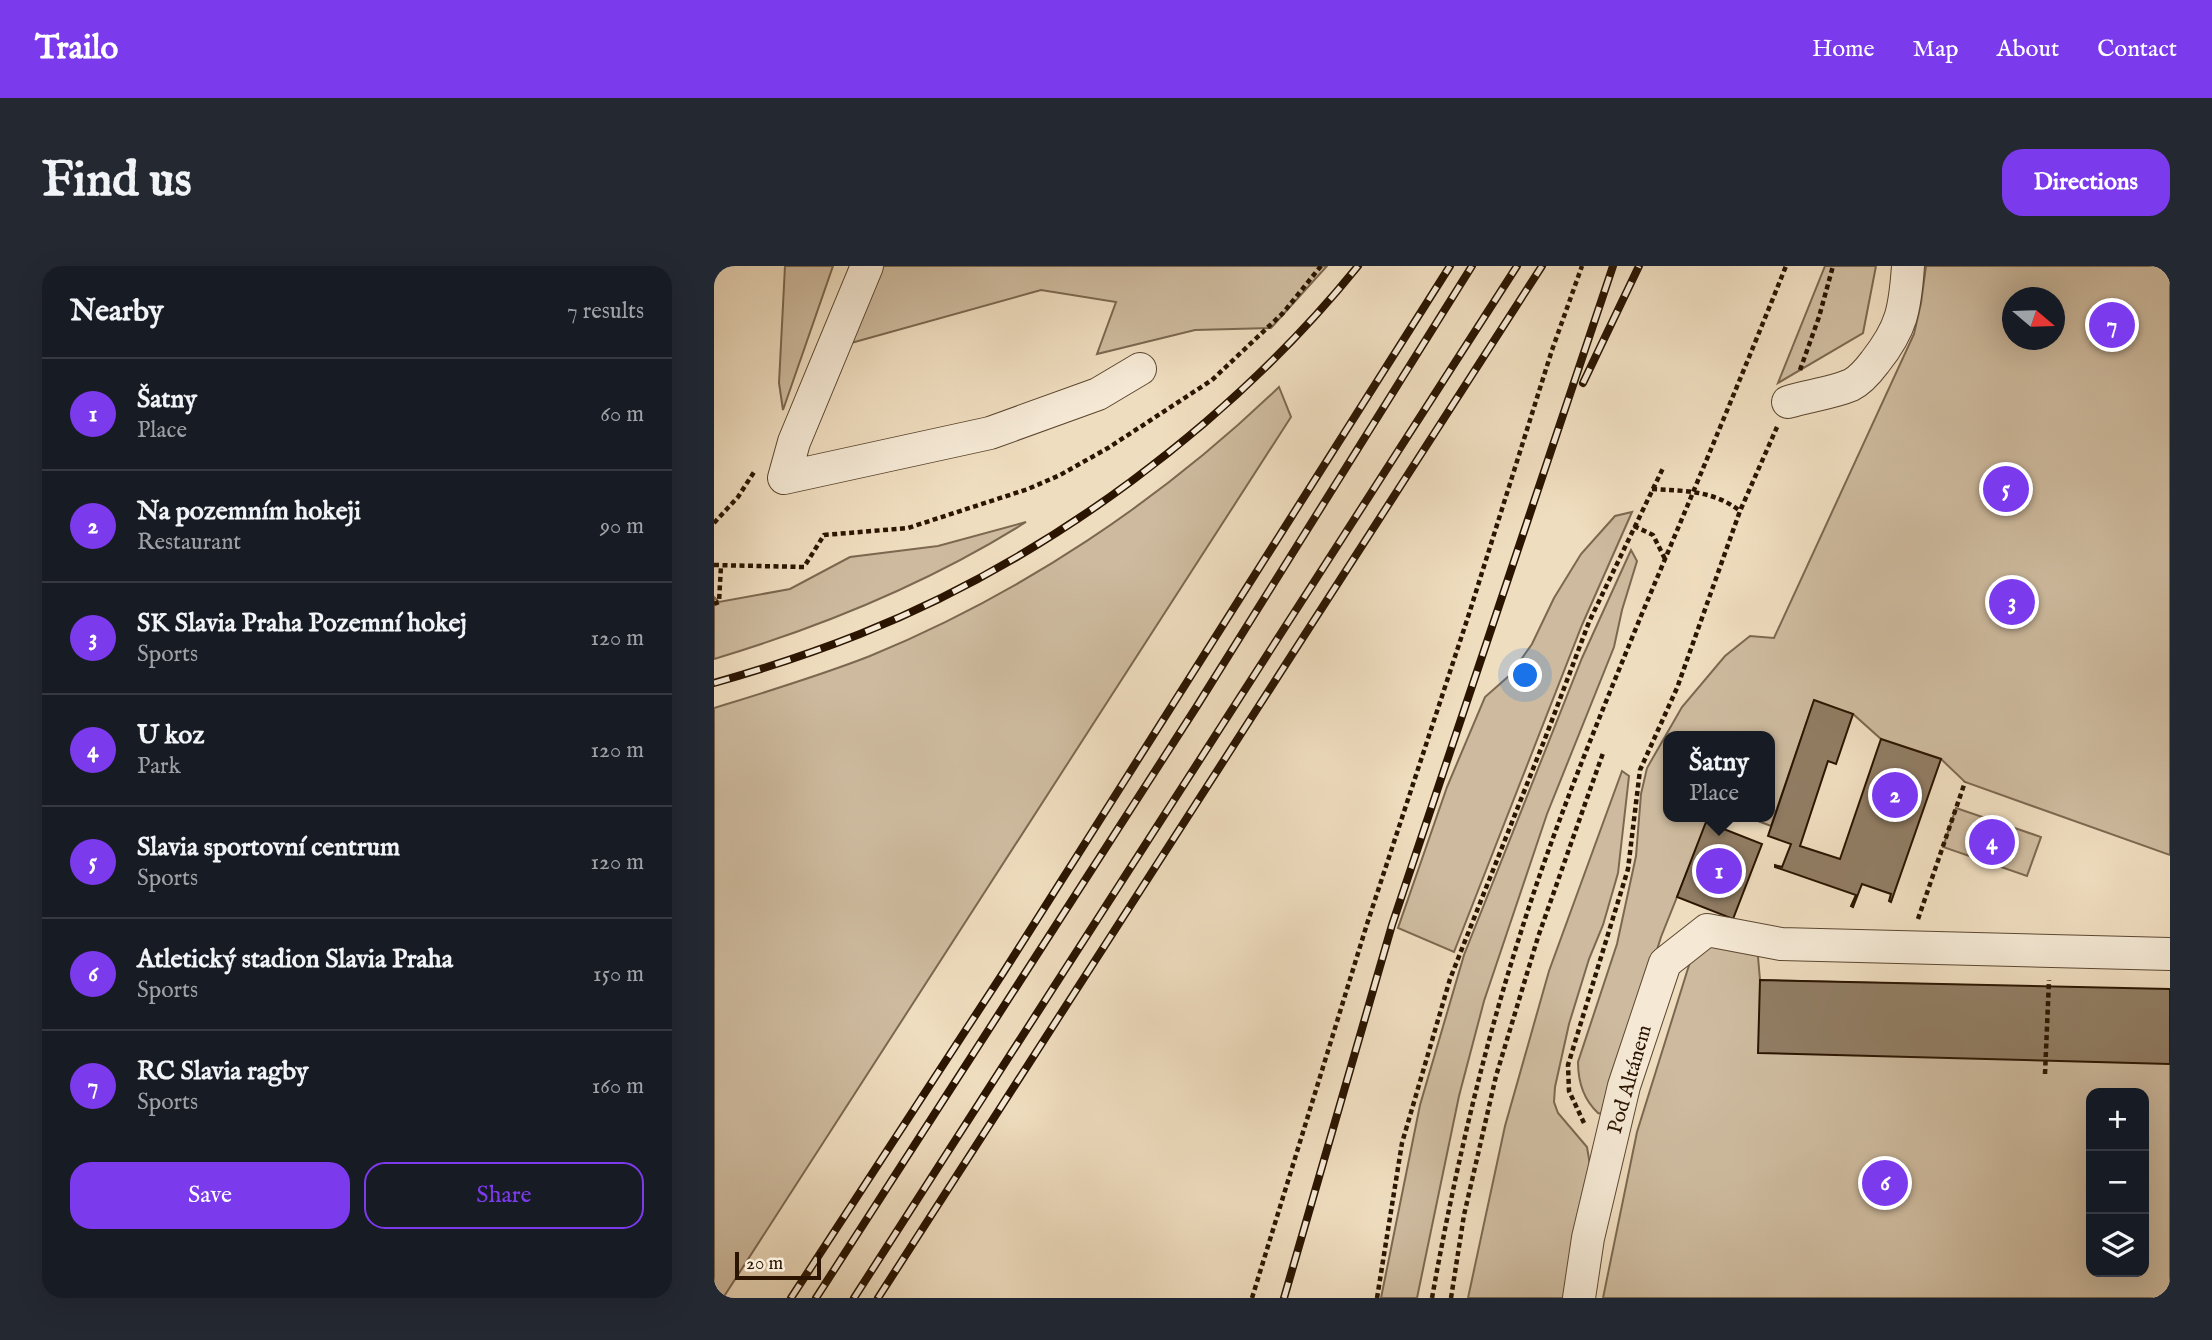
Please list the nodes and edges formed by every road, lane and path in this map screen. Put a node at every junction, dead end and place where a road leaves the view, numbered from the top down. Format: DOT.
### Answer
graph roads {
  1 [pos="867,266"];
  2 [pos="1321,266"];
  3 [pos="1582,266"];
  4 [pos="1786,266"];
  5 [pos="1833,266"];
  6 [pos="1908,266"];
  7 [pos="1140,369"];
  8 [pos="1788,402"];
  9 [pos="1664,466"];
  10 [pos="1652,489"];
  11 [pos="1693,492"];
  12 [pos="1740,511"];
  13 [pos="1634,526"];
  14 [pos="1665,559"];
  15 [pos="714,565"];
  16 [pos="721,566"];
  17 [pos="714,604"];
  18 [pos="1603,753"];
  19 [pos="1965,782"];
  20 [pos="1908,946"];
  21 [pos="2170,954"];
  22 [pos="2048,994"];
  23 [pos="2045,1074"];
  24 [pos="1590,1134"];
  25 [pos="1252,1298"];
  26 [pos="1377,1298"];
  27 [pos="1432,1298"];
  28 [pos="1451,1298"];
  29 [pos="1579,1298"];
  1 -- 7 [label="lane"];
  2 -- 16 [label="path"];
  3 -- 25 [label="path"];
  4 -- 11 [label="path"];
  5 -- 8 [label="path"];
  6 -- 8 [label="lane"];
  8 -- 12 [label="path"];
  9 -- 10 [label="path"];
  10 -- 11 [label="path"];
  10 -- 13 [label="path"];
  11 -- 12 [label="path"];
  11 -- 14 [label="path"];
  12 -- 24 [label="path"];
  13 -- 14 [label="path"];
  13 -- 26 [label="path"];
  14 -- 27 [label="path"];
  15 -- 16 [label="path"];
  16 -- 17 [label="path"];
  18 -- 28 [label="path"];
  19 -- 20 [label="path"];
  20 -- 21 [label="lane, Pod Altánem"];
  20 -- 29 [label="lane, Pod Altánem"];
  22 -- 23 [label="path"];
}
